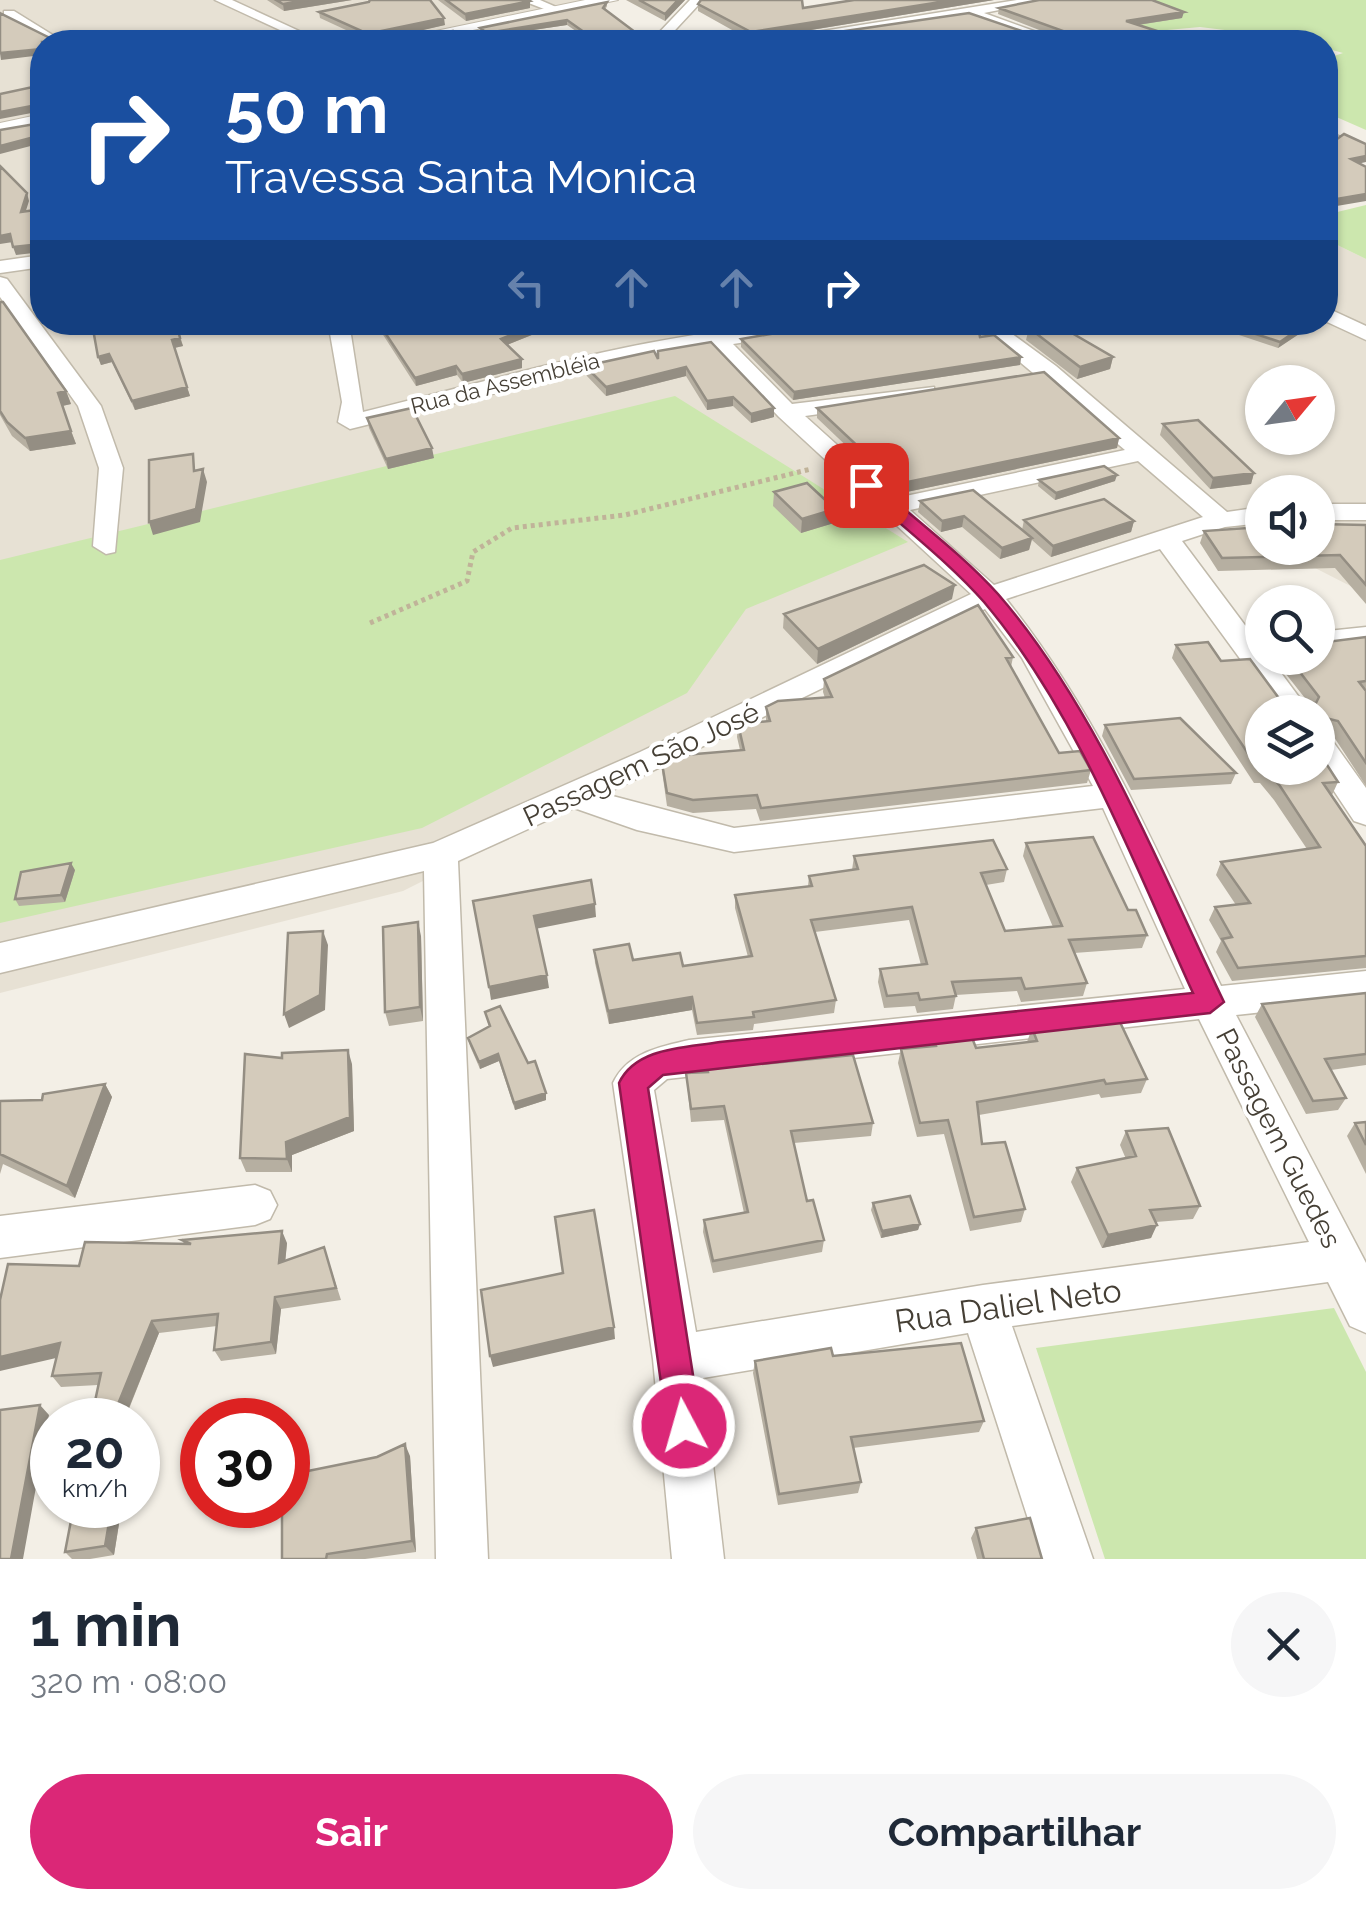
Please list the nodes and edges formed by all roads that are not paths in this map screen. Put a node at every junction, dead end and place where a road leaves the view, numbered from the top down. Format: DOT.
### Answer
graph roads {
  1 [pos="221,0"];
  2 [pos="527,0"];
  3 [pos="610,0"];
  4 [pos="697,0"];
  5 [pos="1043,0"];
  6 [pos="557,10"];
  7 [pos="971,13"];
  8 [pos="9,14"];
  9 [pos="306,14"];
  10 [pos="268,21"];
  11 [pos="35,30"];
  12 [pos="289,30"];
  13 [pos="453,30"];
  14 [pos="668,30"];
  15 [pos="847,30"];
  16 [pos="1021,30"];
  17 [pos="30,33"];
  18 [pos="19,35"];
  19 [pos="30,123"];
  20 [pos="0,129"];
  21 [pos="30,263"];
  22 [pos="0,267"];
  23 [pos="0,283"];
  24 [pos="1338,319"];
  25 [pos="30,325"];
  26 [pos="1366,334"];
  27 [pos="37,335"];
  28 [pos="340,335"];
  29 [pos="760,335"];
  30 [pos="999,335"];
  31 [pos="719,342"];
  32 [pos="1048,372"];
  33 [pos="1012,377"];
  34 [pos="958,386"];
  35 [pos="788,412"];
  36 [pos="1143,453"];
  37 [pos="890,507"];
  38 [pos="1335,514"];
  39 [pos="1245,517"];
  40 [pos="1360,518"];
  41 [pos="1221,520"];
  42 [pos="1165,538"];
  43 [pos="106,546"];
  44 [pos="989,596"];
  45 [pos="1245,634"];
  46 [pos="1366,636"];
  47 [pos="1335,639"];
  48 [pos="1335,768"];
  49 [pos="1114,795"];
  50 [pos="575,796"];
  51 [pos="1366,813"];
  52 [pos="440,854"];
  53 [pos="0,958"];
  54 [pos="1366,986"];
  55 [pos="1210,1002"];
  56 [pos="255,1205"];
  57 [pos="0,1238"];
  58 [pos="1340,1259"];
  59 [pos="983,1308"];
  60 [pos="1366,1310"];
  61 [pos="677,1359"];
  62 [pos="462,1559"];
  63 [pos="698,1559"];
  64 [pos="1068,1559"];
  1 -- 10 [label="street"];
  2 -- 6 [label="street"];
  3 -- 6 [label="street"];
  4 -- 14 [label="street"];
  5 -- 7 [label="street"];
  6 -- 13 [label="street"];
  7 -- 15 [label="street"];
  7 -- 16 [label="street"];
  8 -- 11 [label="street"];
  9 -- 10 [label="street"];
  10 -- 12 [label="street"];
  17 -- 18 [label="street"];
  19 -- 20 [label="street"];
  21 -- 22 [label="street"];
  23 -- 25 [label="street"];
  24 -- 26 [label="street"];
  27 -- 43 [label="street"];
  28 -- 31 [label="street, Rua da Assembléia"];
  29 -- 31 [label="street, Rua da Assembléia"];
  30 -- 32 [label="street"];
  31 -- 35 [label="street, Passagem Guedes"];
  32 -- 33 [label="street"];
  32 -- 36 [label="street"];
  34 -- 35 [label="street"];
  35 -- 37 [label="street, Passagem Guedes"];
  36 -- 37 [label="street"];
  36 -- 41 [label="street"];
  37 -- 44 [label="street, Passagem Guedes"];
  38 -- 40 [label="street"];
  39 -- 41 [label="street, Passagem São José"];
  41 -- 42 [label="street, Passagem São José"];
  42 -- 44 [label="street, Passagem São José"];
  42 -- 45 [label="street"];
  44 -- 49 [label="street, Passagem Guedes"];
  44 -- 50 [label="street, Passagem São José"];
  46 -- 47 [label="street"];
  48 -- 51 [label="street"];
  49 -- 50 [label="street"];
  49 -- 55 [label="street, Passagem Guedes"];
  50 -- 52 [label="street, Passagem São José"];
  52 -- 53 [label="street, Passagem São José"];
  52 -- 62 [label="street"];
  54 -- 55 [label="street"];
  55 -- 58 [label="street, Passagem Guedes"];
  55 -- 61 [label="street"];
  56 -- 57 [label="street"];
  58 -- 59 [label="street, Rua Daliel Neto"];
  58 -- 60 [label="street, Passagem Guedes"];
  59 -- 61 [label="street, Rua Daliel Neto"];
  59 -- 64 [label="street"];
  61 -- 63 [label="street"];
}
